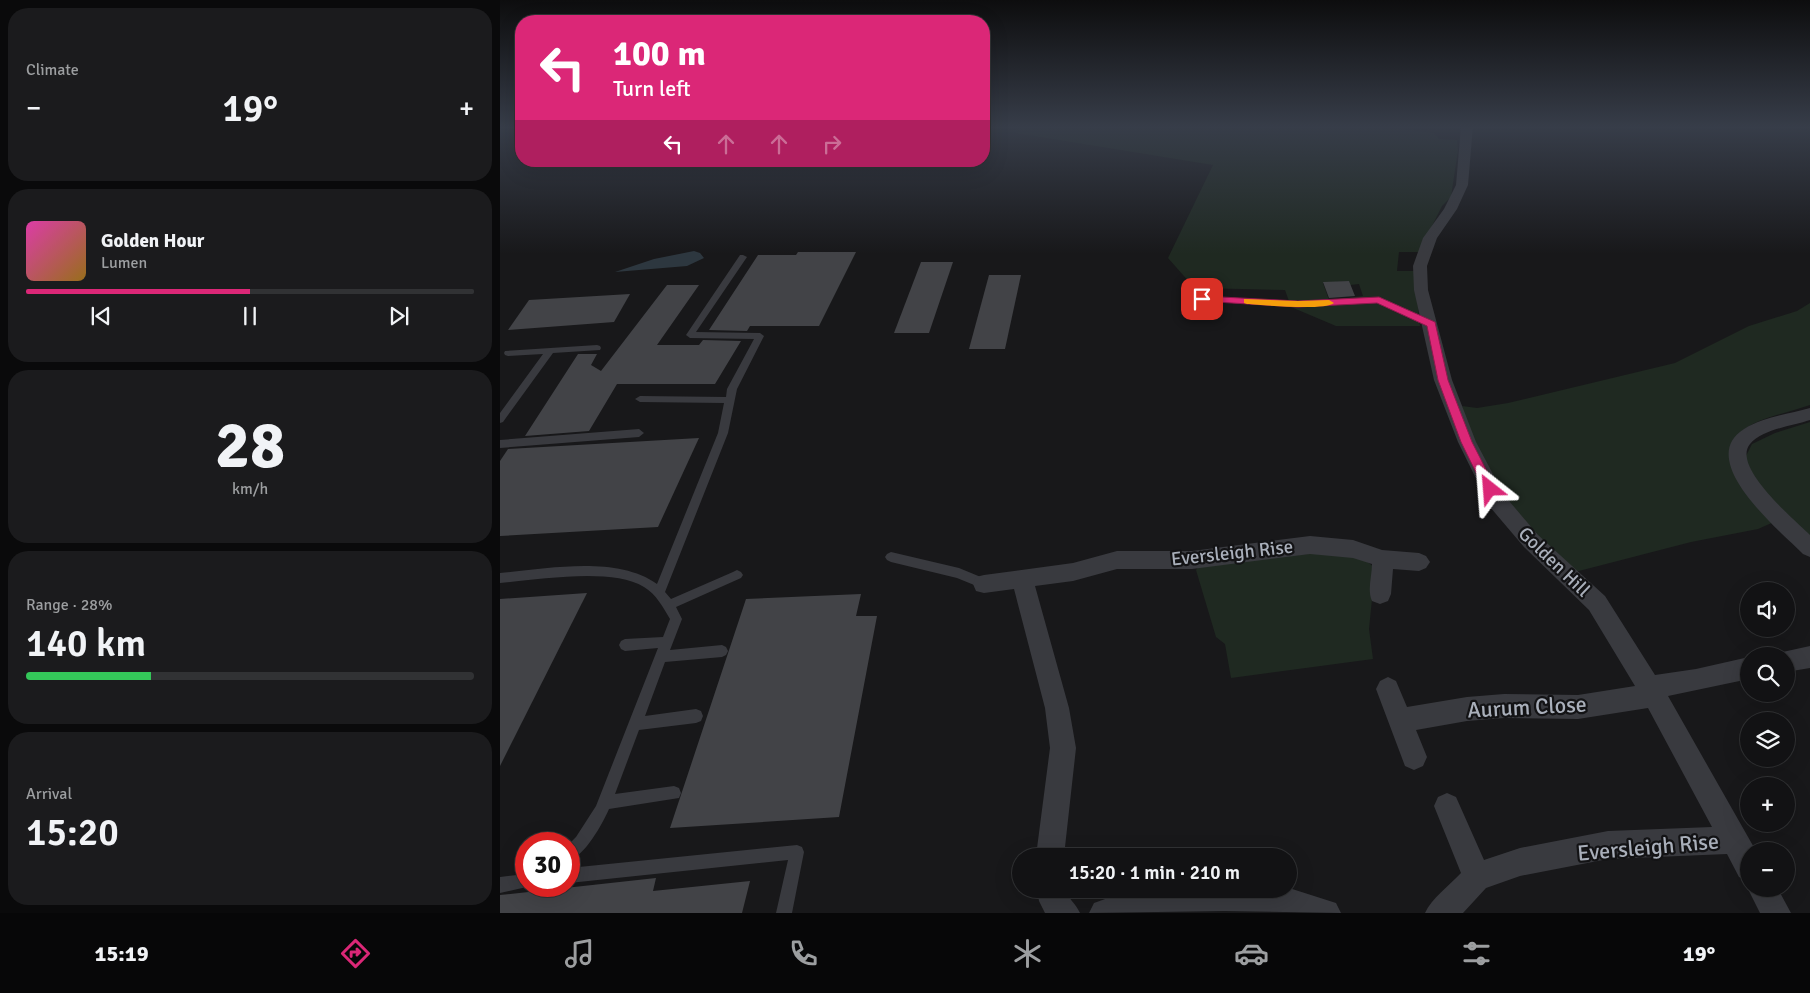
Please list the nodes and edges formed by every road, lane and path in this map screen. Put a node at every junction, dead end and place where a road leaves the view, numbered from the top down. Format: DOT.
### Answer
graph roads {
  1 [pos="1464,169"];
  2 [pos="743,257"];
  3 [pos="1202,299"];
  4 [pos="1431,325"];
  5 [pos="597,348"];
  6 [pos="550,351"];
  7 [pos="508,353"];
  8 [pos="640,399"];
  9 [pos="729,400"];
  10 [pos="1810,414"];
  11 [pos="500,420"];
  12 [pos="640,433"];
  13 [pos="500,444"];
  14 [pos="1810,548"];
  15 [pos="891,557"];
  16 [pos="1382,559"];
  17 [pos="1419,562"];
  18 [pos="736,574"];
  19 [pos="500,578"];
  20 [pos="1022,580"];
  21 [pos="984,584"];
  22 [pos="659,593"];
  23 [pos="1380,594"];
  24 [pos="669,605"];
  25 [pos="667,642"];
  26 [pos="625,645"];
  27 [pos="722,651"];
  28 [pos="661,657"];
  29 [pos="1810,657"];
  30 [pos="1795,660"];
  31 [pos="1740,670"];
  32 [pos="1388,689"];
  33 [pos="1651,691"];
  34 [pos="696,716"];
  35 [pos="1400,721"];
  36 [pos="635,724"];
  37 [pos="1414,757"];
  38 [pos="674,793"];
  39 [pos="604,803"];
  40 [pos="1447,806"];
  41 [pos="1733,840"];
  42 [pos="580,843"];
  43 [pos="1051,848"];
  44 [pos="1740,852"];
  45 [pos="580,875"];
  46 [pos="1477,877"];
  47 [pos="515,883"];
  48 [pos="500,885"];
  49 [pos="1767,897"];
  50 [pos="1052,898"];
  51 [pos="1134,908"];
  52 [pos="784,913"];
  53 [pos="1065,913"];
  54 [pos="1104,913"];
  55 [pos="1326,913"];
  56 [pos="1440,913"];
  57 [pos="1776,913"];
  1 -- 4 [label="street, Golden Hill"];
  2 -- 9 [label="lane"];
  3 -- 4 [label="lane"];
  4 -- 33 [label="street, Golden Hill"];
  5 -- 6 [label="lane"];
  6 -- 7 [label="lane"];
  6 -- 11 [label="lane"];
  8 -- 9 [label="lane"];
  9 -- 22 [label="lane"];
  10 -- 14 [label="street"];
  12 -- 13 [label="lane"];
  15 -- 21 [label="lane"];
  16 -- 17 [label="street, Eversleigh Rise"];
  16 -- 20 [label="street, Eversleigh Rise"];
  16 -- 23 [label="street"];
  18 -- 24 [label="lane"];
  19 -- 22 [label="lane"];
  20 -- 21 [label="street, Eversleigh Rise"];
  20 -- 43 [label="street"];
  22 -- 24 [label="lane"];
  24 -- 25 [label="lane"];
  25 -- 26 [label="lane"];
  25 -- 28 [label="lane"];
  27 -- 28 [label="lane"];
  28 -- 36 [label="lane"];
  29 -- 30 [label="street"];
  31 -- 33 [label="street"];
  32 -- 35 [label="street"];
  33 -- 35 [label="street, Aurum Close"];
  33 -- 41 [label="street, Golden Hill"];
  34 -- 36 [label="lane"];
  35 -- 37 [label="street"];
  36 -- 39 [label="lane"];
  38 -- 39 [label="lane"];
  39 -- 42 [label="lane"];
  40 -- 46 [label="street"];
  41 -- 44 [label="street, Golden Hill"];
  41 -- 46 [label="street, Eversleigh Rise"];
  45 -- 52 [label="lane"];
  46 -- 56 [label="street, Eversleigh Rise"];
  47 -- 48 [label="lane"];
  49 -- 57 [label="street"];
  50 -- 53 [label="street"];
  51 -- 54 [label="street"];
  51 -- 55 [label="street"];
}
